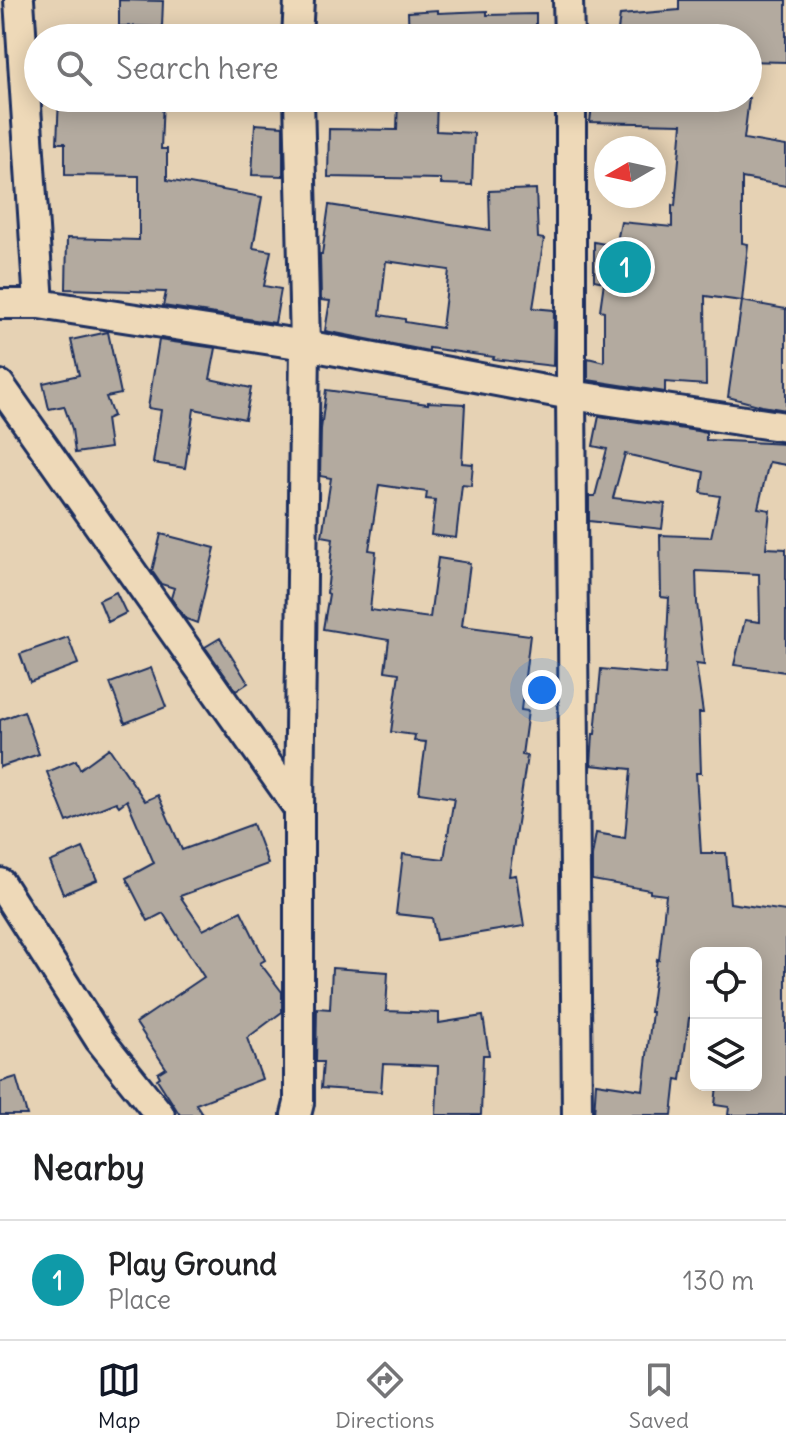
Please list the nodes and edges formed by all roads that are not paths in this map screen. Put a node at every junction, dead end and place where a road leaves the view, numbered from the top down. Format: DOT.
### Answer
graph roads {
  1 [pos="299,0"];
  2 [pos="568,0"];
  3 [pos="13,8"];
  4 [pos="298,24"];
  5 [pos="569,24"];
  6 [pos="299,112"];
  7 [pos="571,112"];
  8 [pos="0,304"];
  9 [pos="39,304"];
  10 [pos="305,345"];
  11 [pos="0,385"];
  12 [pos="571,395"];
  13 [pos="786,427"];
  14 [pos="299,809"];
  15 [pos="0,883"];
  16 [pos="160,1115"];
  17 [pos="296,1115"];
  18 [pos="577,1115"];
  1 -- 4 [label="street"];
  2 -- 5 [label="street"];
  3 -- 9 [label="street"];
  6 -- 10 [label="street"];
  7 -- 12 [label="street"];
  8 -- 9 [label="street"];
  9 -- 10 [label="street"];
  10 -- 12 [label="street"];
  10 -- 14 [label="street"];
  11 -- 14 [label="street"];
  12 -- 13 [label="street"];
  12 -- 18 [label="street"];
  14 -- 17 [label="street"];
  15 -- 16 [label="street"];
}
